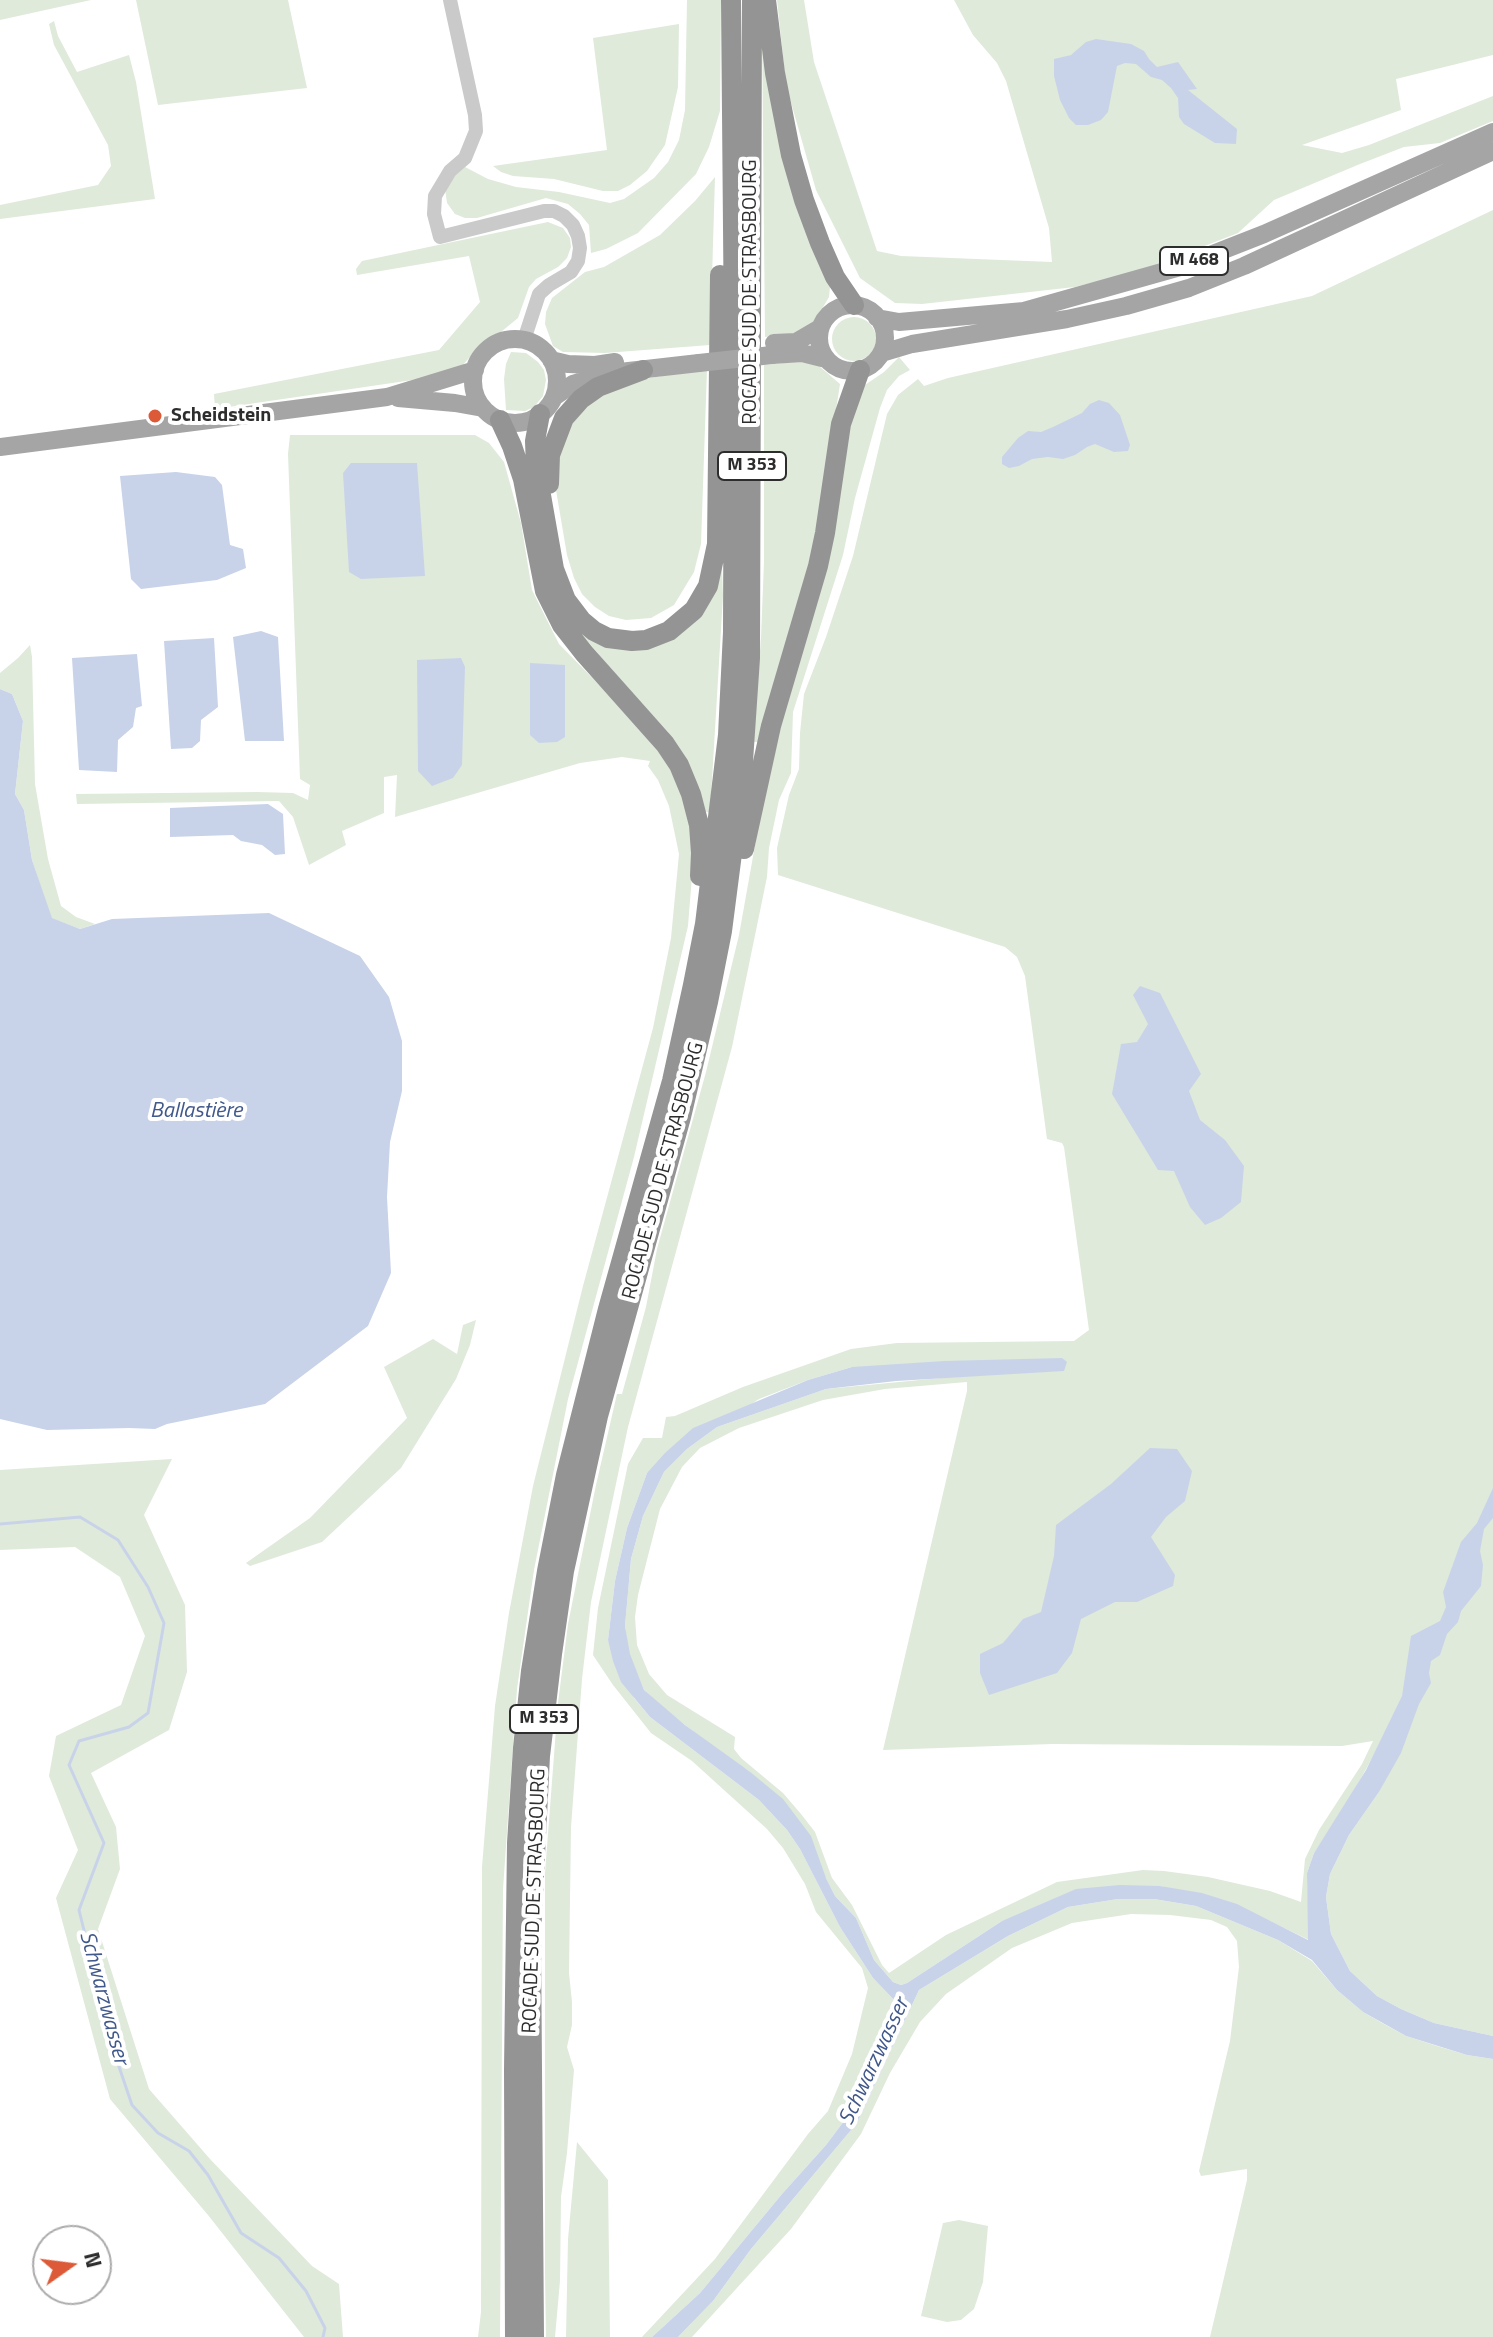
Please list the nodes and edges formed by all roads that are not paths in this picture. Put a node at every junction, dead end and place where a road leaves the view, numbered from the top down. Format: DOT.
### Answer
graph roads {
  1 [pos="450,0"];
  2 [pos="731,0"];
  3 [pos="752,0"];
  4 [pos="766,0"];
  5 [pos="731,66"];
  6 [pos="1493,132"];
  7 [pos="1493,151"];
  8 [pos="854,305"];
  9 [pos="877,318"];
  10 [pos="820,328"];
  11 [pos="524,340"];
  12 [pos="771,349"];
  13 [pos="882,353"];
  14 [pos="698,358"];
  15 [pos="826,359"];
  16 [pos="551,360"];
  17 [pos="475,370"];
  18 [pos="643,370"];
  19 [pos="860,370"];
  20 [pos="719,377"];
  21 [pos="387,397"];
  22 [pos="554,397"];
  23 [pos="492,414"];
  24 [pos="540,414"];
  25 [pos="0,447"];
  26 [pos="722,931"];
  27 [pos="693,985"];
  28 [pos="515,2337"];
  29 [pos="534,2337"];
  1 -- 11 [label="street"];
  2 -- 5 [label="highway, ROCADE SUD DE STRASBOURG / M 353"];
  3 -- 26 [label="highway, ROCADE SUD DE STRASBOURG / M 353"];
  4 -- 8 [label="highway"];
  5 -- 20 [label="highway"];
  5 -- 27 [label="highway, ROCADE SUD DE STRASBOURG / M 353"];
  6 -- 9 [label="main road, M 468"];
  7 -- 13 [label="main road, M 468"];
  8 -- 9 [label="main road"];
  8 -- 10 [label="main road"];
  9 -- 13 [label="main road"];
  10 -- 12 [label="main road"];
  10 -- 15 [label="main road"];
  11 -- 16 [label="main road"];
  11 -- 17 [label="main road"];
  12 -- 14 [label="main road"];
  12 -- 15 [label="main road"];
  13 -- 19 [label="main road"];
  14 -- 16 [label="main road"];
  14 -- 18 [label="main road"];
  15 -- 19 [label="main road"];
  16 -- 22 [label="main road"];
  17 -- 21 [label="main road"];
  17 -- 23 [label="main road"];
  18 -- 20 [label="highway"];
  18 -- 22 [label="main road"];
  19 -- 26 [label="highway"];
  20 -- 24 [label="highway"];
  21 -- 23 [label="main road"];
  21 -- 25 [label="main road"];
  22 -- 24 [label="main road"];
  23 -- 24 [label="main road"];
  23 -- 27 [label="highway"];
  26 -- 29 [label="highway, ROCADE SUD DE STRASBOURG / M 353"];
  27 -- 28 [label="highway, ROCADE SUD DE STRASBOURG / M 353"];
}
